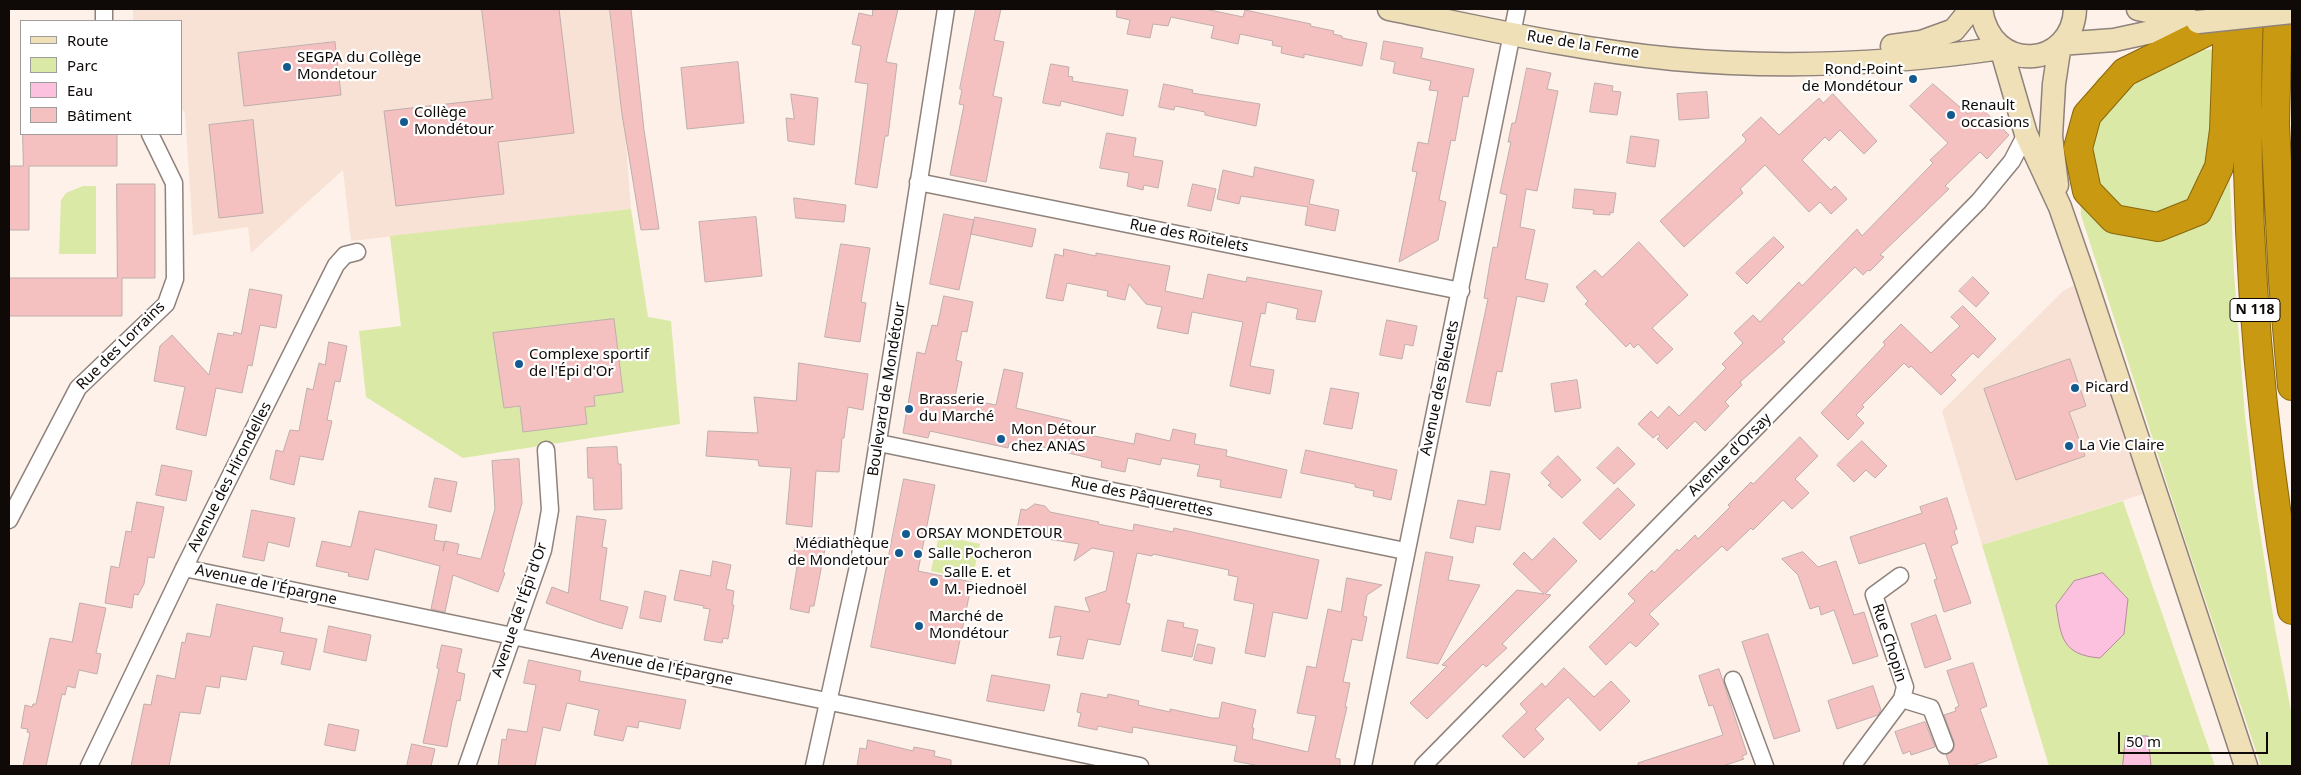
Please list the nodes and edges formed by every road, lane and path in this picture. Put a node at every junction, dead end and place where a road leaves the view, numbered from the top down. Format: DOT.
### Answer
graph roads {
  1 [pos="946,9"];
  2 [pos="1389,9"];
  3 [pos="1517,9"];
  4 [pos="1971,9"];
  5 [pos="1981,9"];
  6 [pos="2075,9"];
  7 [pos="2138,9"];
  8 [pos="2278,9"];
  9 [pos="2292,12"];
  10 [pos="2235,13"];
  11 [pos="2198,22"];
  12 [pos="1512,34"];
  13 [pos="2060,44"];
  14 [pos="2001,48"];
  15 [pos="1780,64"];
  16 [pos="2026,134"];
  17 [pos="150,135"];
  18 [pos="918,182"];
  19 [pos="2060,207"];
  20 [pos="357,252"];
  21 [pos="1461,291"];
  22 [pos="2292,386"];
  23 [pos="879,443"];
  24 [pos="546,450"];
  25 [pos="9,520"];
  26 [pos="1405,551"];
  27 [pos="184,568"];
  28 [pos="1900,576"];
  29 [pos="2292,610"];
  30 [pos="511,636"];
  31 [pos="1733,680"];
  32 [pos="1902,699"];
  33 [pos="829,701"];
  34 [pos="1945,745"];
  35 [pos="1367,763"];
  36 [pos="89,766"];
  37 [pos="467,766"];
  38 [pos="814,766"];
  39 [pos="1140,766"];
  40 [pos="1423,766"];
  41 [pos="1765,766"];
  42 [pos="1852,766"];
  43 [pos="2246,766"];
  1 -- 18 [label="street, Boulevard de Mondétour"];
  2 -- 12 [label="street, Rue de la Ferme"];
  3 -- 12 [label="street, Avenue des Bleuets"];
  4 -- 15 [label="street, Rue de la Ferme"];
  5 -- 14 [label="street"];
  6 -- 13 [label="street"];
  7 -- 11 [label="street"];
  8 -- 22 [label="highway, N 118"];
  9 -- 11 [label="street, bridge"];
  10 -- 10 [label="highway"];
  10 -- 29 [label="highway, N 118"];
  11 -- 13 [label="street"];
  12 -- 15 [label="street, Rue de la Ferme"];
  12 -- 21 [label="street, Avenue des Bleuets"];
  13 -- 14 [label="street, Rue de la Ferme"];
  13 -- 19 [label="street"];
  14 -- 15 [label="street, Rue de la Ferme"];
  14 -- 16 [label="street"];
  16 -- 19 [label="street"];
  16 -- 40 [label="street, Avenue d'Orsay"];
  17 -- 25 [label="street, Rue des Lorrains"];
  18 -- 21 [label="street, Rue des Roitelets"];
  18 -- 23 [label="street, Boulevard de Mondétour"];
  19 -- 43 [label="street"];
  20 -- 27 [label="street, Avenue des Hirondelles"];
  21 -- 26 [label="street, Avenue des Bleuets"];
  23 -- 26 [label="street, Rue des Pâquerettes"];
  23 -- 33 [label="street, Boulevard de Mondétour"];
  24 -- 30 [label="street, Avenue de l'Épi d'Or"];
  26 -- 35 [label="street, Avenue des Bleuets"];
  27 -- 30 [label="street, Avenue de l'Épargne"];
  27 -- 36 [label="street, Avenue des Hirondelles"];
  28 -- 32 [label="street, Rue Chopin"];
  30 -- 33 [label="street, Avenue de l'Épargne"];
  30 -- 37 [label="street, Avenue de l'Épi d'Or"];
  31 -- 41 [label="street"];
  32 -- 34 [label="street"];
  32 -- 42 [label="street, Rue Chopin"];
  33 -- 38 [label="street, Boulevard de Mondétour"];
  33 -- 39 [label="street, Avenue de l'Épargne"];
}
